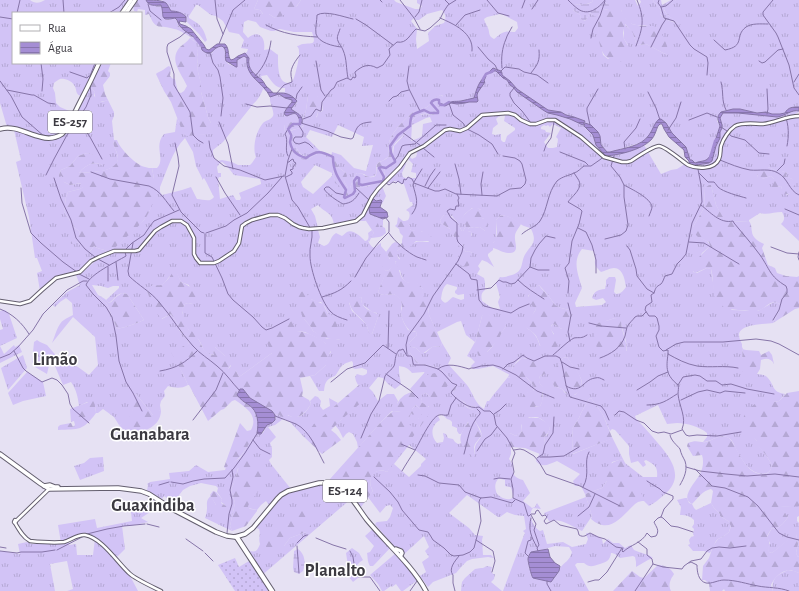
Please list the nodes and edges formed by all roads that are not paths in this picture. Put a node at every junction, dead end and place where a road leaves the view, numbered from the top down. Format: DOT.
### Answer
graph roads {
  1 [pos="131,0"];
  2 [pos="135,0"];
  3 [pos="123,12"];
  4 [pos="127,12"];
  5 [pos="97,64"];
  6 [pos="798,115"];
  7 [pos="0,129"];
  8 [pos="0,301"];
  9 [pos="0,454"];
  10 [pos="49,487"];
  11 [pos="236,536"];
  12 [pos="400,555"];
  13 [pos="161,591"];
  14 [pos="272,591"];
  15 [pos="427,591"];
  1 -- 3 [label="main road"];
  2 -- 4 [label="main road"];
  5 -- 7 [label="main road, ES-257"];
  6 -- 8 [label="street"];
  9 -- 10 [label="main road"];
  10 -- 11 [label="main road"];
  10 -- 13 [label="street"];
  11 -- 12 [label="main road, ES-124"];
  11 -- 12 [label="main road, ES-124"];
  11 -- 14 [label="street"];
  12 -- 15 [label="main road, ES-124"];
}
